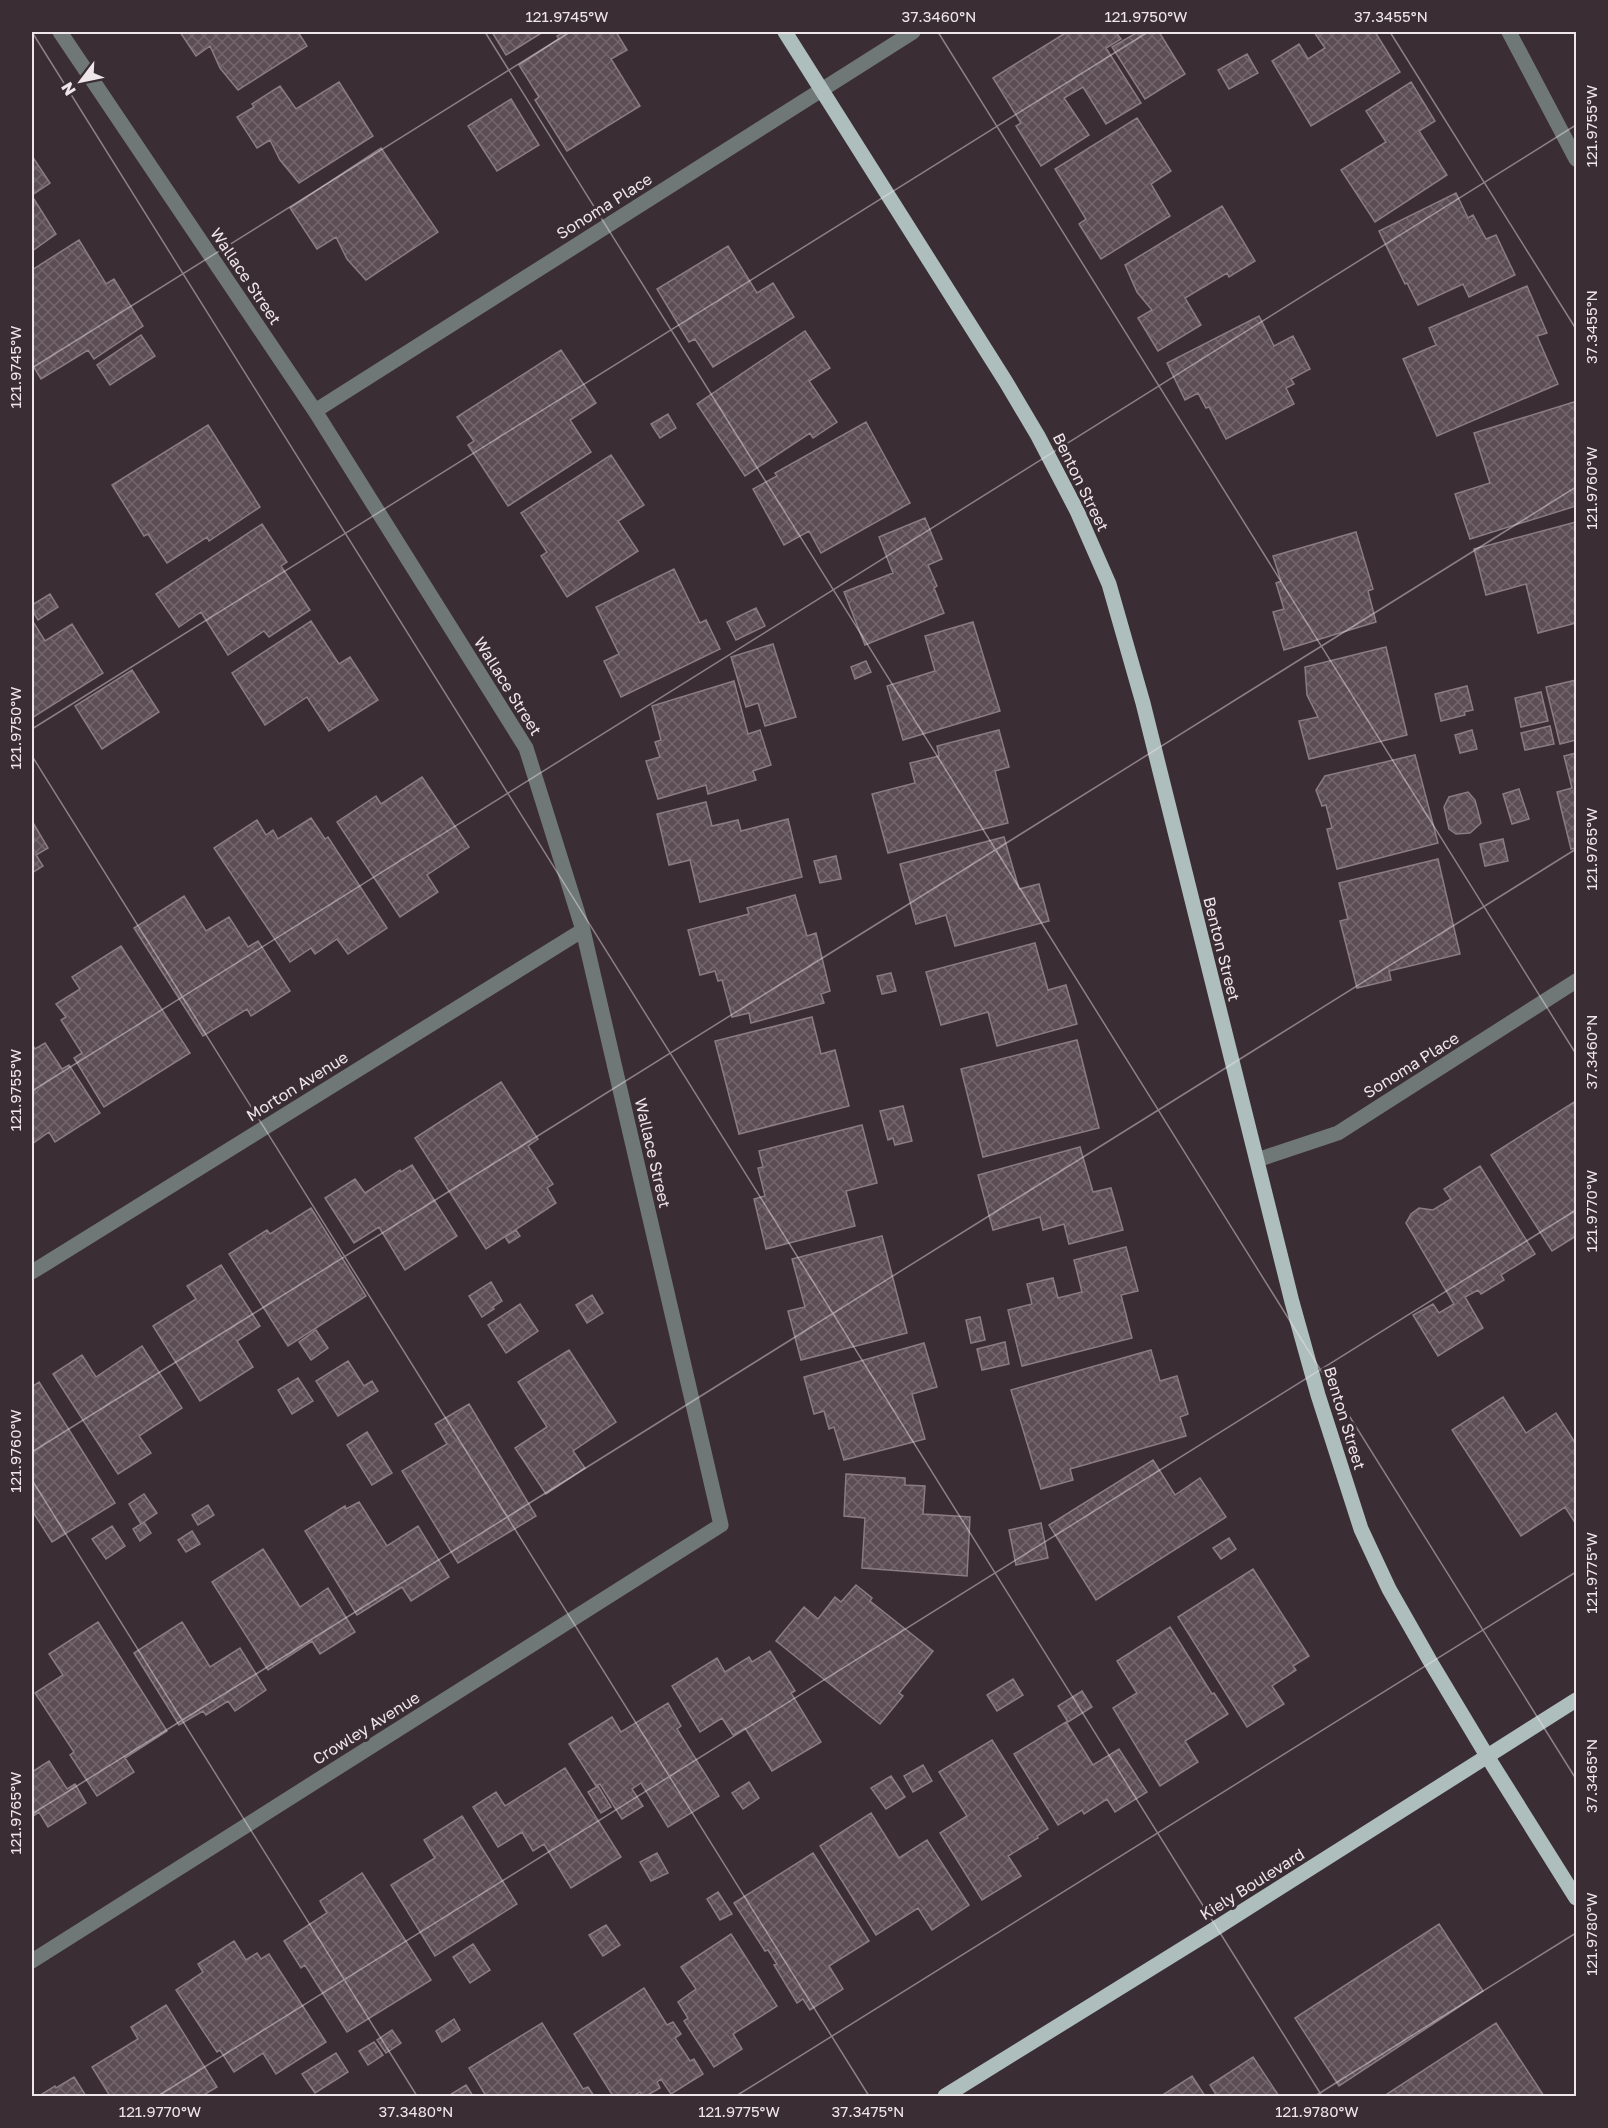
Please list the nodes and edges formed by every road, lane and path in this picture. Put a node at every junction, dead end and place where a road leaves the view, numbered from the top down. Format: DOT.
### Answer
graph roads {
  1 [pos="60,32"];
  2 [pos="784,32"];
  3 [pos="914,32"];
  4 [pos="1509,32"];
  5 [pos="822,90"];
  6 [pos="1576,159"];
  7 [pos="315,411"];
  8 [pos="583,930"];
  9 [pos="1576,981"];
  10 [pos="1257,1160"];
  11 [pos="32,1272"];
  12 [pos="721,1525"];
  13 [pos="1576,1700"];
  14 [pos="1487,1756"];
  15 [pos="1576,1898"];
  16 [pos="32,1961"];
  17 [pos="948,2096"];
  1 -- 7 [label="street, Wallace Street"];
  2 -- 5 [label="main road, Benton Street"];
  3 -- 5 [label="street, Sonoma Place"];
  4 -- 6 [label="street"];
  5 -- 7 [label="street, Sonoma Place"];
  5 -- 10 [label="main road, Benton Street"];
  7 -- 8 [label="street, Wallace Street"];
  8 -- 11 [label="street, Morton Avenue"];
  8 -- 12 [label="street, Wallace Street"];
  9 -- 10 [label="street, Sonoma Place"];
  10 -- 14 [label="main road, Benton Street"];
  12 -- 16 [label="street, Crowley Avenue"];
  13 -- 14 [label="main road, Kiely Boulevard"];
  14 -- 15 [label="main road, Benton Street"];
  14 -- 17 [label="main road, Kiely Boulevard"];
}
